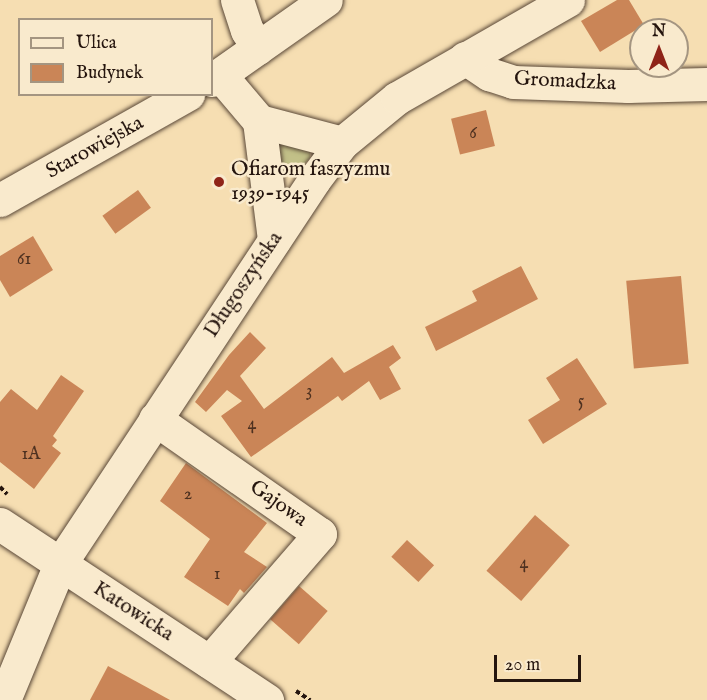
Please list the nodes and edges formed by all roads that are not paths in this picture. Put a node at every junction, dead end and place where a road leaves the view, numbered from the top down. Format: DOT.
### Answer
graph roads {
  1 [pos="237,0"];
  2 [pos="326,0"];
  3 [pos="568,0"];
  4 [pos="258,48"];
  5 [pos="465,58"];
  6 [pos="216,78"];
  7 [pos="707,84"];
  8 [pos="184,96"];
  9 [pos="259,121"];
  10 [pos="342,143"];
  11 [pos="0,200"];
  12 [pos="274,240"];
  13 [pos="155,419"];
  14 [pos="5,510"];
  15 [pos="60,564"];
  16 [pos="209,662"];
  17 [pos="4,700"];
  18 [pos="267,700"];
  1 -- 4 [label="street"];
  2 -- 4 [label="street"];
  3 -- 5 [label="street, Długoszyńska"];
  4 -- 6 [label="street"];
  5 -- 7 [label="street, Gromadzka"];
  5 -- 10 [label="street, Długoszyńska"];
  6 -- 9 [label="street"];
  8 -- 11 [label="street, Starowiejska"];
  9 -- 10 [label="street"];
  9 -- 12 [label="street"];
  10 -- 12 [label="street, Długoszyńska"];
  12 -- 13 [label="street, Długoszyńska"];
  13 -- 15 [label="street, Długoszyńska"];
  13 -- 16 [label="street, Gajowa"];
  14 -- 15 [label="street, Katowicka"];
  15 -- 16 [label="street, Katowicka"];
  15 -- 17 [label="street, Długoszyńska"];
  16 -- 18 [label="street, Katowicka"];
}
